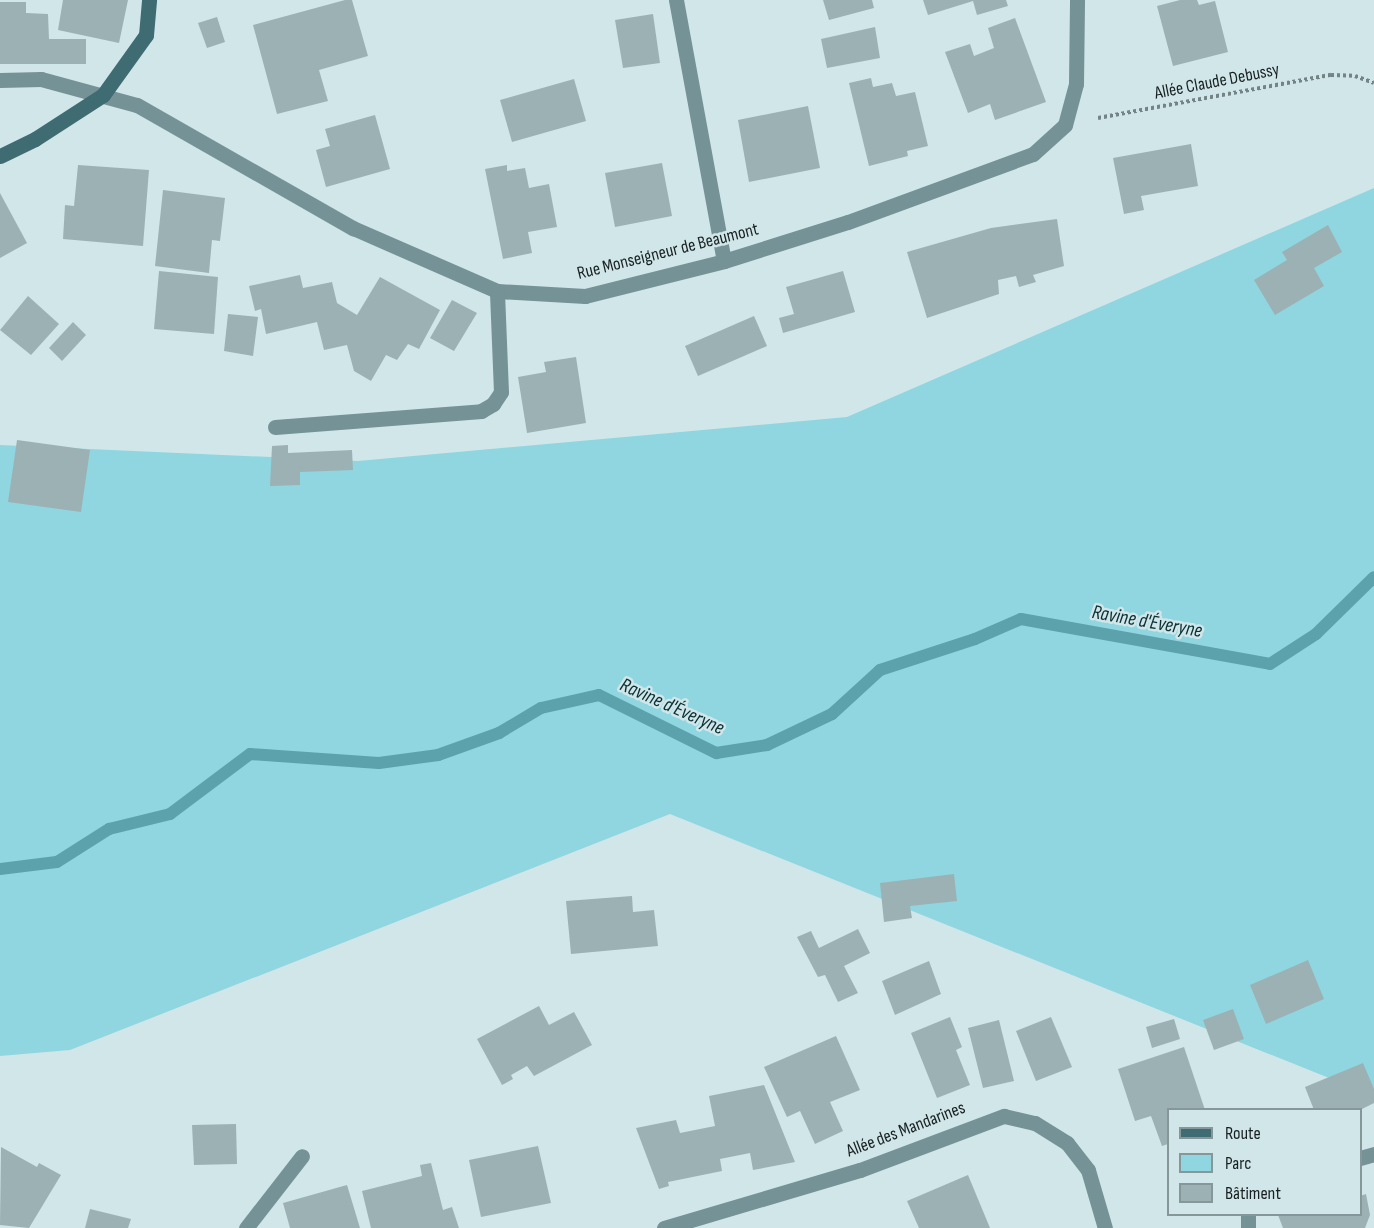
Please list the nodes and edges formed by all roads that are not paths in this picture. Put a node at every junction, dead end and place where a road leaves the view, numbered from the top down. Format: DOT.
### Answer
graph roads {
  1 [pos="148,0"];
  2 [pos="676,0"];
  3 [pos="1077,0"];
  4 [pos="0,80"];
  5 [pos="103,95"];
  6 [pos="0,156"];
  7 [pos="724,261"];
  8 [pos="497,291"];
  9 [pos="275,427"];
  10 [pos="302,1156"];
  11 [pos="246,1228"];
  12 [pos="664,1228"];
  13 [pos="1105,1228"];
  1 -- 5 [label="main road"];
  2 -- 7 [label="street"];
  3 -- 7 [label="street, Rue Monseigneur de Beaumont"];
  4 -- 5 [label="street, Rue Monseigneur de Beaumont"];
  5 -- 6 [label="main road"];
  5 -- 8 [label="street, Rue Monseigneur de Beaumont"];
  7 -- 8 [label="street, Rue Monseigneur de Beaumont"];
  8 -- 9 [label="street"];
  10 -- 11 [label="street"];
  12 -- 13 [label="street, Allée des Mandarines"];
}
